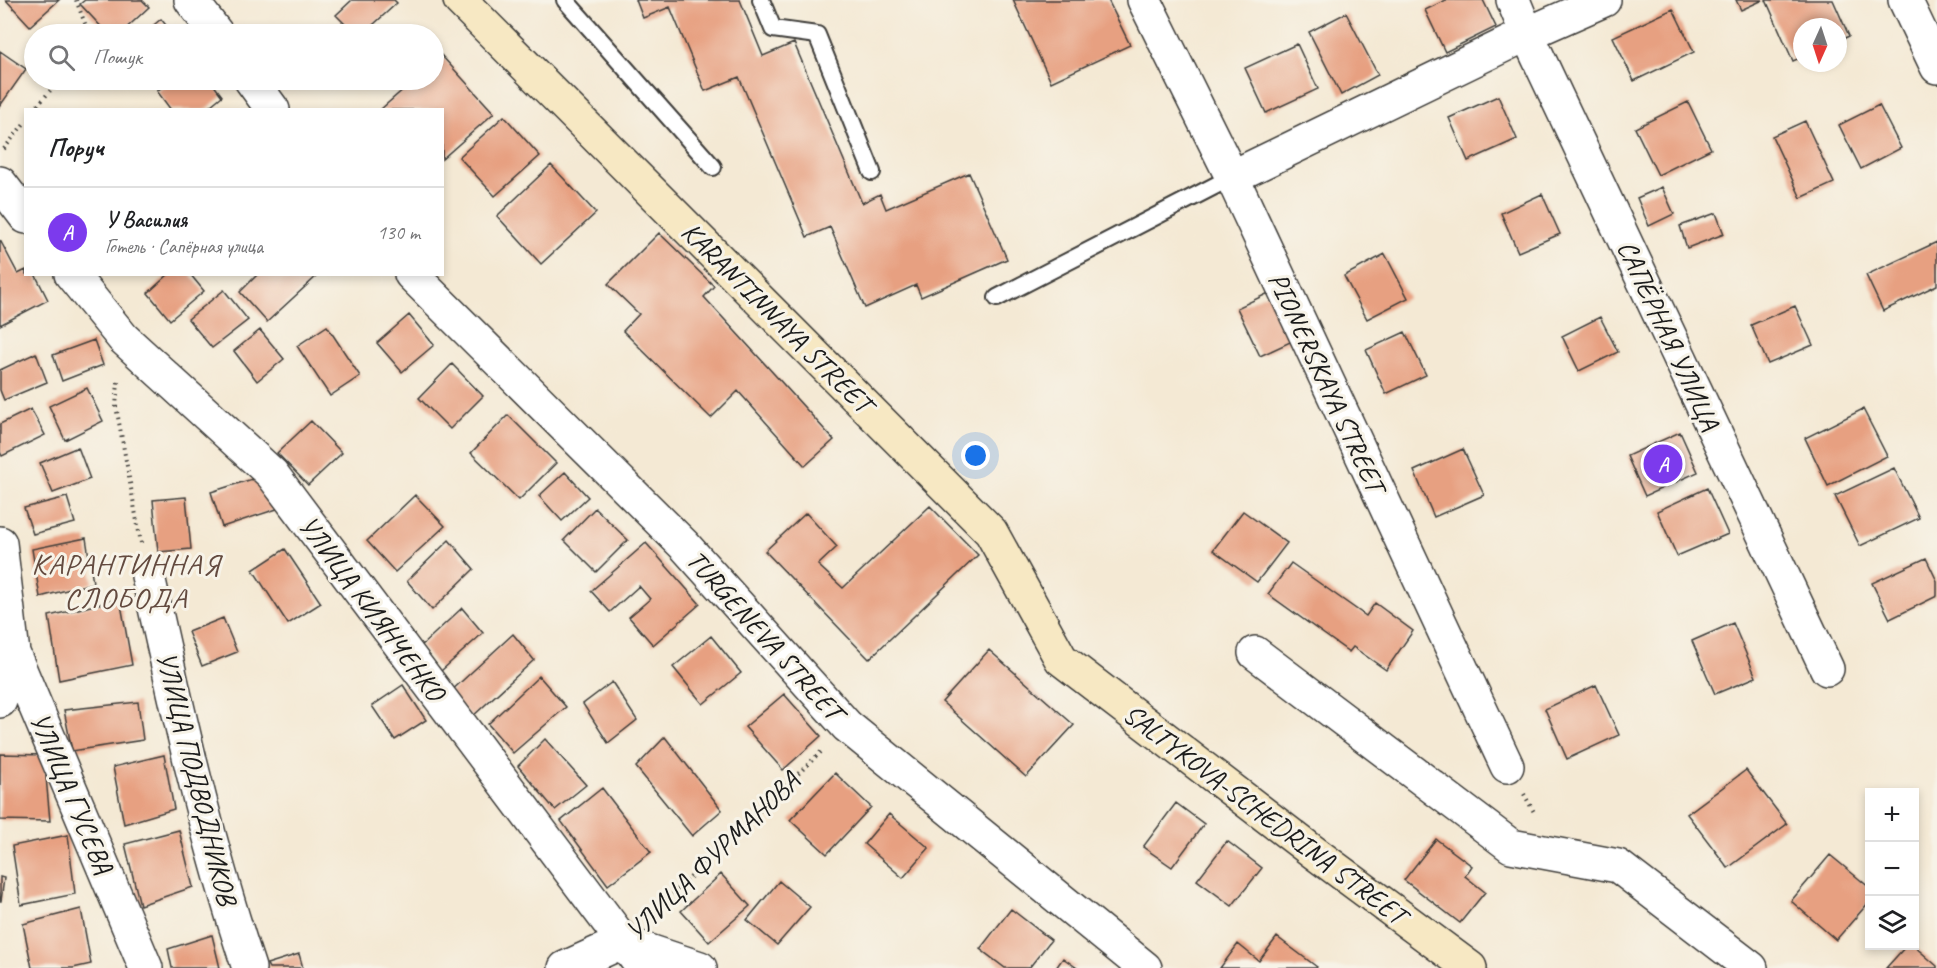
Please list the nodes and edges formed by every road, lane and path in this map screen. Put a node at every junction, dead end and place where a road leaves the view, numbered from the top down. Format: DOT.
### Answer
graph roads {
  1 [pos="76,0"];
  2 [pos="190,0"];
  3 [pos="460,0"];
  4 [pos="566,0"];
  5 [pos="761,0"];
  6 [pos="1144,0"];
  7 [pos="1513,0"];
  8 [pos="1604,0"];
  9 [pos="1905,0"];
  10 [pos="85,24"];
  11 [pos="209,24"];
  12 [pos="1527,34"];
  13 [pos="1937,67"];
  14 [pos="51,90"];
  15 [pos="258,90"];
  16 [pos="36,108"];
  17 [pos="272,108"];
  18 [pos="24,124"];
  19 [pos="0,155"];
  20 [pos="714,166"];
  21 [pos="872,172"];
  22 [pos="1232,177"];
  23 [pos="0,183"];
  24 [pos="24,214"];
  25 [pos="73,276"];
  26 [pos="413,276"];
  27 [pos="997,298"];
  28 [pos="123,338"];
  29 [pos="0,543"];
  30 [pos="148,576"];
  31 [pos="1255,653"];
  32 [pos="7,657"];
  33 [pos="1061,659"];
  34 [pos="1827,669"];
  35 [pos="0,701"];
  36 [pos="847,726"];
  37 [pos="1507,766"];
  38 [pos="1561,855"];
  39 [pos="622,942"];
  40 [pos="146,968"];
  41 [pos="249,968"];
  42 [pos="565,968"];
  43 [pos="643,968"];
  44 [pos="700,968"];
  45 [pos="1145,968"];
  46 [pos="1470,968"];
  47 [pos="1751,968"];
  1 -- 10 [label="path"];
  2 -- 11 [label="street"];
  3 -- 33 [label="main road, KARANTINNAYA STREET"];
  4 -- 20 [label="lane"];
  5 -- 21 [label="lane"];
  6 -- 22 [label="street, PIONERSKAYA STREET"];
  7 -- 12 [label="street, САПЁРНАЯ УЛИЦА"];
  8 -- 12 [label="street"];
  9 -- 13 [label="street"];
  12 -- 22 [label="street"];
  12 -- 34 [label="street, САПЁРНАЯ УЛИЦА"];
  14 -- 16 [label="path"];
  15 -- 17 [label="street"];
  18 -- 19 [label="path"];
  22 -- 27 [label="lane"];
  22 -- 37 [label="street, PIONERSKAYA STREET"];
  23 -- 24 [label="street"];
  25 -- 28 [label="street, УЛИЦА КИЯНЧЕНКО"];
  26 -- 36 [label="street, TURGENEVA STREET"];
  28 -- 30 [label="path"];
  28 -- 39 [label="street, УЛИЦА КИЯНЧЕНКО"];
  29 -- 32 [label="street, УЛИЦА ГУСЕВА"];
  30 -- 41 [label="street, УЛИЦА ПОДВОДНИКОВ"];
  31 -- 38 [label="street"];
  32 -- 35 [label="street"];
  32 -- 40 [label="street, УЛИЦА ГУСЕВА"];
  33 -- 46 [label="main road, SALTYKOVA-SCHEDRINA STREET"];
  36 -- 39 [label="path, УЛИЦА ФУРМАНОВА"];
  36 -- 45 [label="street, TURGENEVA STREET"];
  37 -- 38 [label="path"];
  38 -- 47 [label="street"];
  39 -- 42 [label="street, УЛИЦА ФУРМАНОВА"];
  39 -- 43 [label="street, УЛИЦА КИЯНЧЕНКО"];
  39 -- 44 [label="street"];
}
